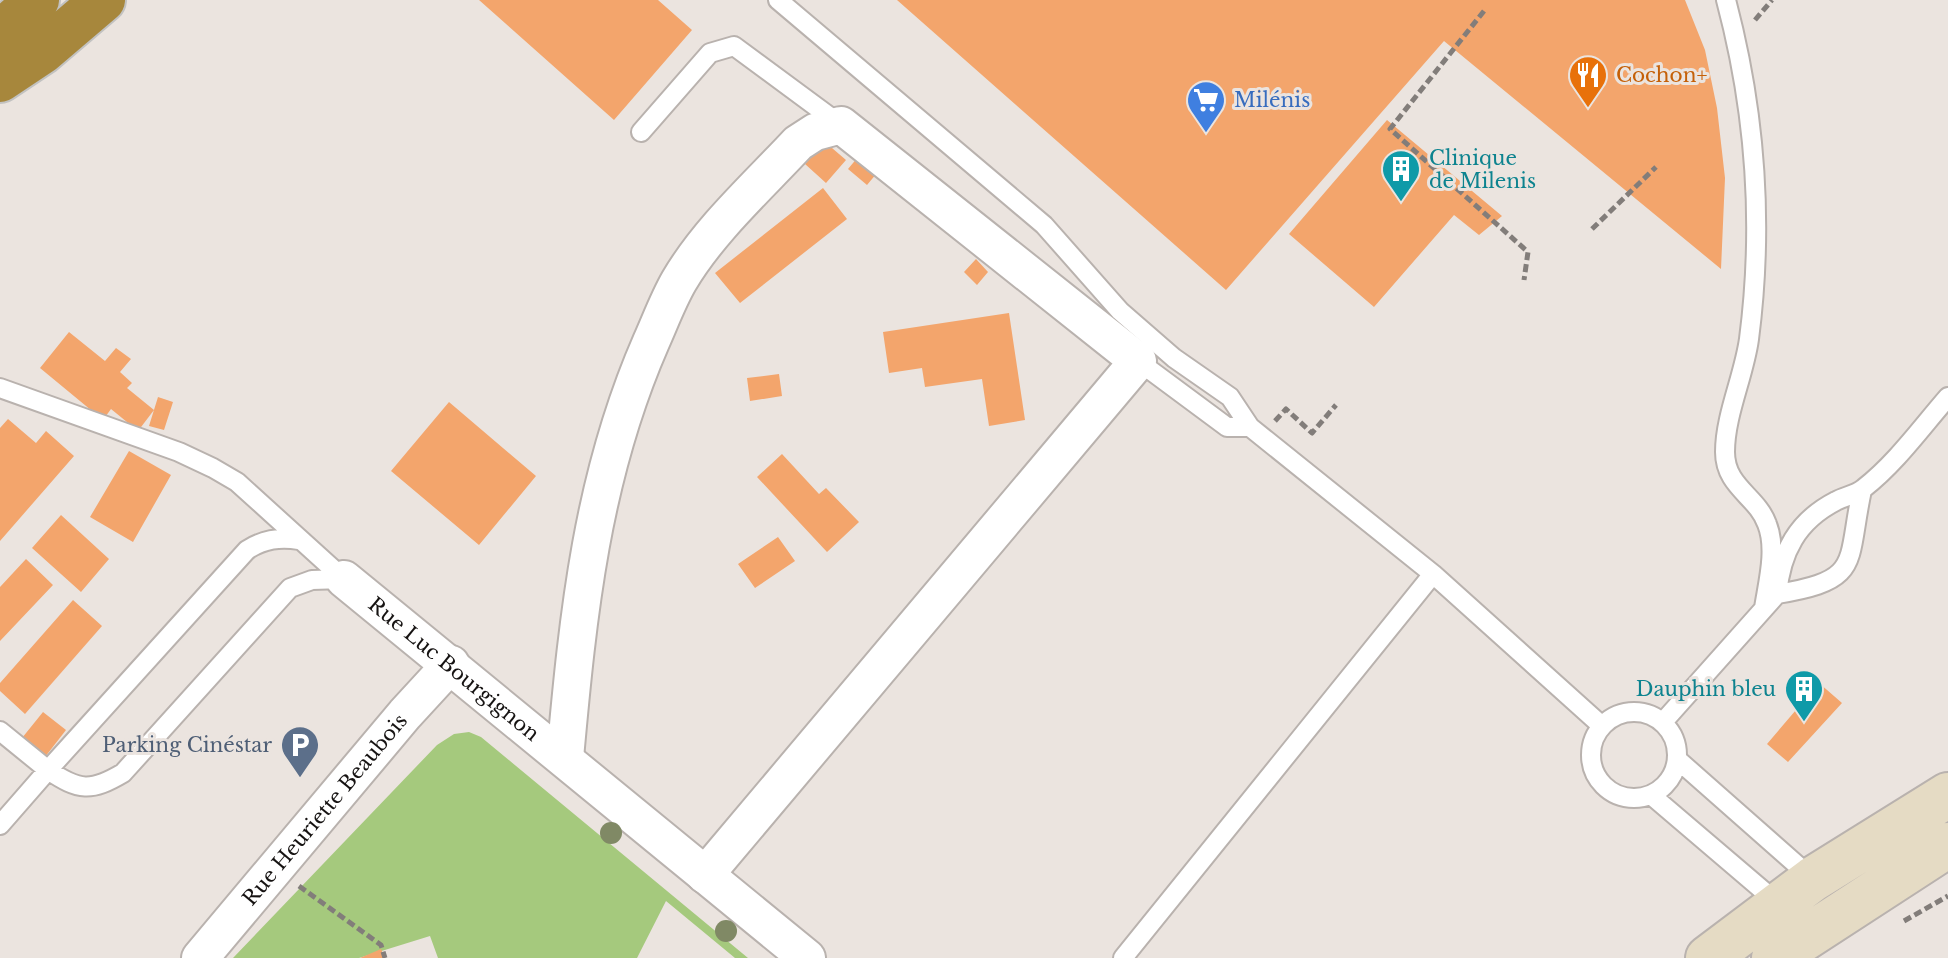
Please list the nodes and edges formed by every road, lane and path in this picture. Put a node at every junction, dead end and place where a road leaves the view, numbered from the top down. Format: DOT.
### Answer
graph roads {
  1 [pos="37,0"];
  2 [pos="103,0"];
  3 [pos="778,0"];
  4 [pos="1726,0"];
  5 [pos="1484,11"];
  6 [pos="0,33"];
  7 [pos="0,80"];
  8 [pos="841,125"];
  9 [pos="641,132"];
  10 [pos="1656,167"];
  11 [pos="1592,229"];
  12 [pos="1524,280"];
  13 [pos="1138,361"];
  14 [pos="0,388"];
  15 [pos="1948,397"];
  16 [pos="1336,405"];
  17 [pos="1256,432"];
  18 [pos="1862,490"];
  19 [pos="299,540"];
  20 [pos="1433,574"];
  21 [pos="344,579"];
  22 [pos="1770,601"];
  23 [pos="451,664"];
  24 [pos="1663,722"];
  25 [pos="1602,726"];
  26 [pos="0,731"];
  27 [pos="565,758"];
  28 [pos="1678,760"];
  29 [pos="48,770"];
  30 [pos="1651,795"];
  31 [pos="1948,795"];
  32 [pos="0,825"];
  33 [pos="1948,845"];
  34 [pos="275,869"];
  35 [pos="705,875"];
  36 [pos="1812,906"];
  37 [pos="200,958"];
  38 [pos="385,958"];
  39 [pos="807,958"];
  40 [pos="1123,958"];
  41 [pos="1708,958"];
  42 [pos="1774,958"];
  1 -- 6 [label="highway"];
  2 -- 7 [label="highway"];
  3 -- 17 [label="lane"];
  4 -- 22 [label="lane"];
  5 -- 12 [label="path"];
  8 -- 9 [label="lane"];
  8 -- 13 [label="street"];
  8 -- 27 [label="street"];
  10 -- 11 [label="path"];
  13 -- 17 [label="lane"];
  13 -- 35 [label="street"];
  14 -- 19 [label="lane"];
  15 -- 18 [label="lane"];
  16 -- 17 [label="path"];
  17 -- 20 [label="lane"];
  18 -- 22 [label="lane"];
  18 -- 22 [label="lane"];
  19 -- 21 [label="lane"];
  19 -- 29 [label="lane"];
  20 -- 25 [label="lane"];
  20 -- 40 [label="lane"];
  21 -- 23 [label="street, Rue Luc Bourgignon"];
  21 -- 29 [label="lane"];
  22 -- 24 [label="lane"];
  23 -- 27 [label="street, Rue Luc Bourgignon"];
  23 -- 34 [label="street, Rue Heuriette Beaubois"];
  24 -- 25 [label="lane"];
  24 -- 28 [label="lane"];
  25 -- 30 [label="lane"];
  26 -- 29 [label="lane"];
  27 -- 35 [label="street, Rue Luc Bourgignon"];
  28 -- 30 [label="lane"];
  28 -- 36 [label="lane"];
  29 -- 32 [label="lane"];
  30 -- 36 [label="lane"];
  31 -- 36 [label="main road"];
  33 -- 36 [label="main road"];
  34 -- 37 [label="street, Rue Heuriette Beaubois"];
  34 -- 38 [label="path"];
  35 -- 39 [label="street, Rue Luc Bourgignon"];
  36 -- 41 [label="main road"];
  36 -- 42 [label="main road"];
}
